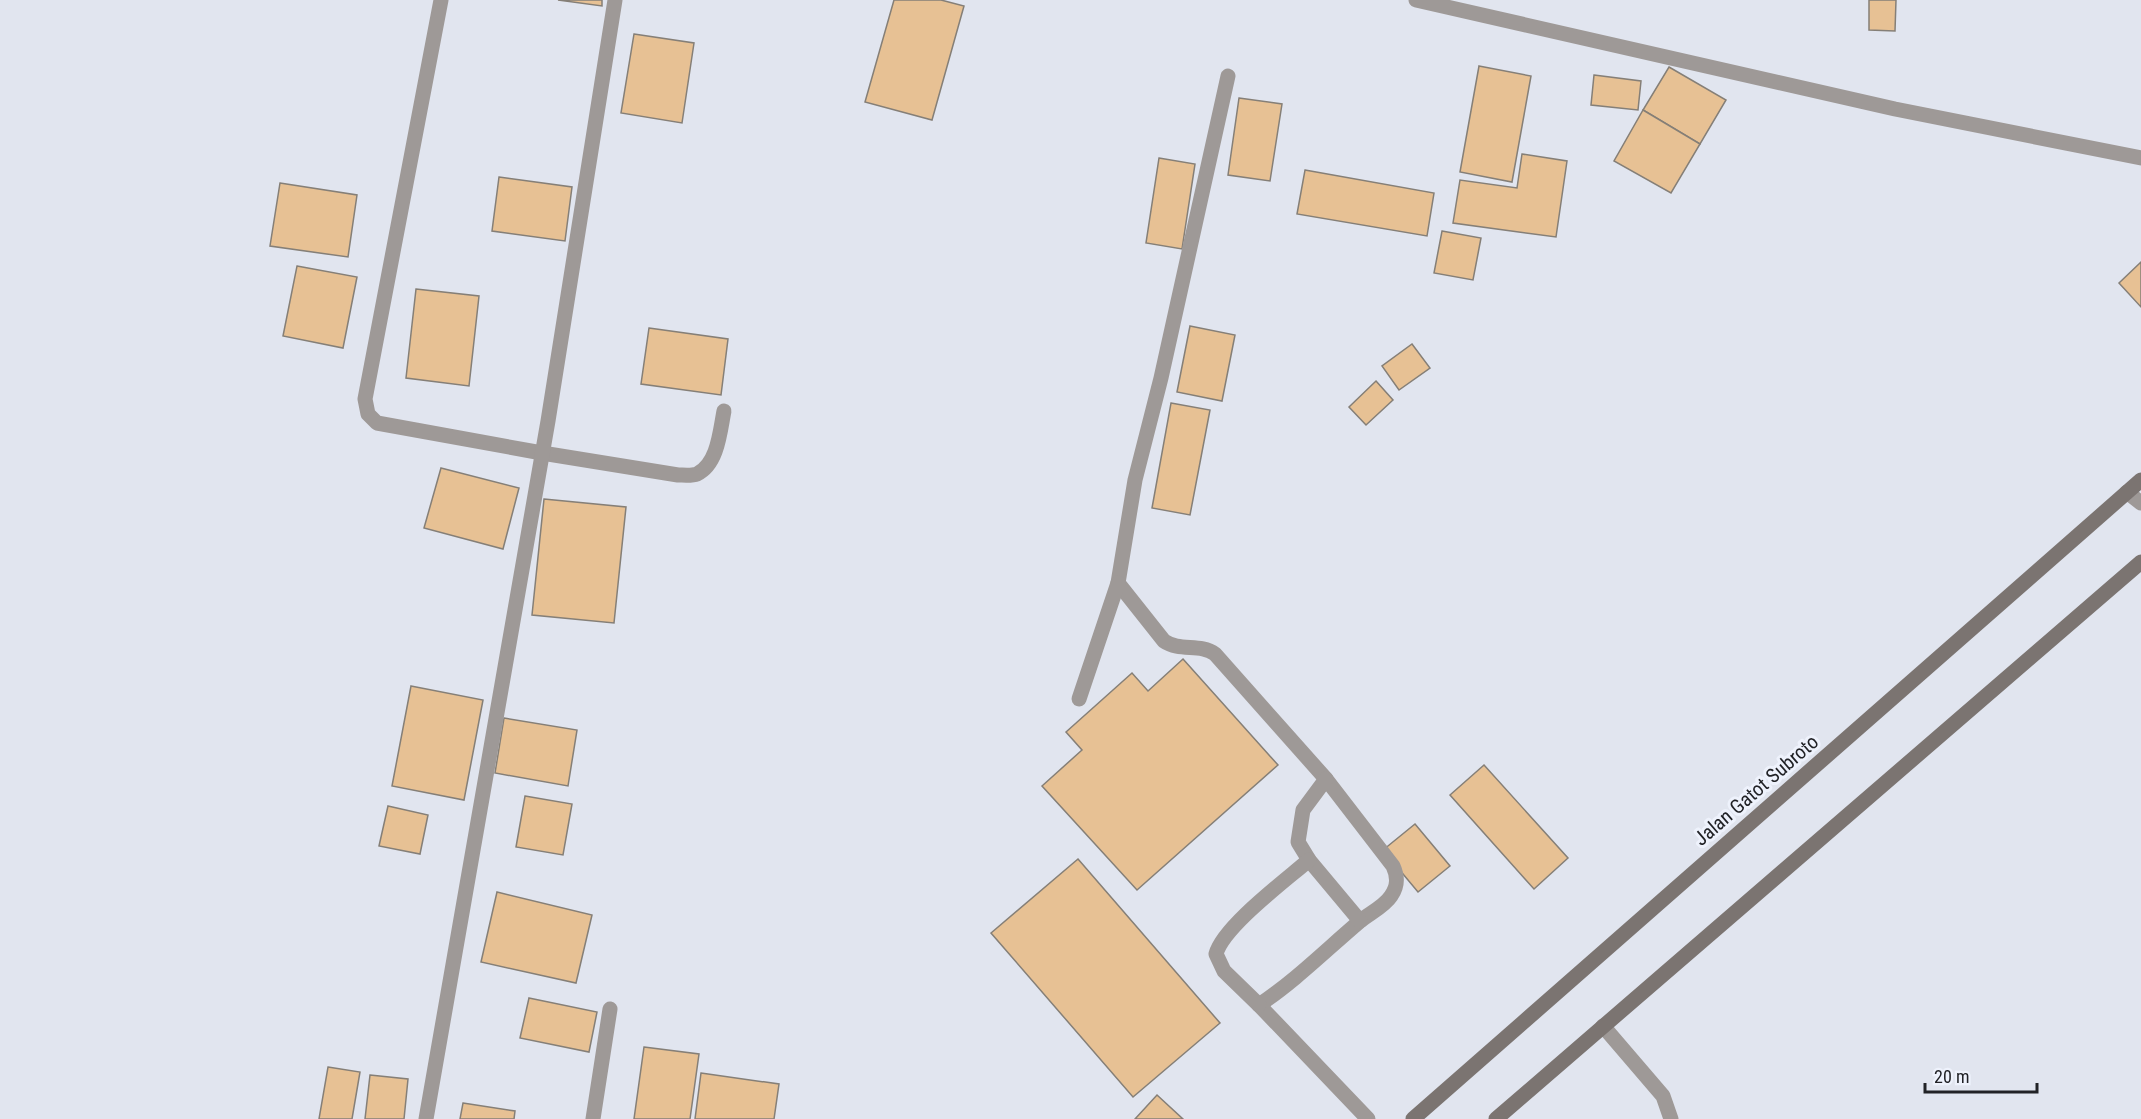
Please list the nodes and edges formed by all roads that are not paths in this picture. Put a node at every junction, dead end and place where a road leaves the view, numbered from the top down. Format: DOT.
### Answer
graph roads {
  1 [pos="441,0"];
  2 [pos="615,0"];
  3 [pos="1416,0"];
  4 [pos="1228,76"];
  5 [pos="2141,158"];
  6 [pos="724,411"];
  7 [pos="542,453"];
  8 [pos="2141,480"];
  9 [pos="2127,492"];
  10 [pos="2141,503"];
  11 [pos="2141,562"];
  12 [pos="1118,584"];
  13 [pos="1079,699"];
  14 [pos="1326,779"];
  15 [pos="1309,860"];
  16 [pos="1360,921"];
  17 [pos="1259,1005"];
  18 [pos="610,1009"];
  19 [pos="1603,1026"];
  20 [pos="426,1119"];
  21 [pos="593,1119"];
  22 [pos="1368,1119"];
  23 [pos="1413,1119"];
  24 [pos="1496,1119"];
  25 [pos="1671,1119"];
  1 -- 7 [label="street"];
  2 -- 7 [label="street"];
  3 -- 5 [label="street"];
  4 -- 12 [label="street"];
  6 -- 7 [label="street"];
  7 -- 20 [label="street"];
  8 -- 9 [label="street, Jalan Gatot Subroto"];
  9 -- 10 [label="street"];
  9 -- 23 [label="street, Jalan Gatot Subroto"];
  11 -- 19 [label="street"];
  12 -- 13 [label="street"];
  12 -- 14 [label="street"];
  14 -- 15 [label="street"];
  14 -- 16 [label="street"];
  15 -- 16 [label="street"];
  15 -- 17 [label="street"];
  16 -- 17 [label="street"];
  17 -- 22 [label="street"];
  18 -- 21 [label="street"];
  19 -- 24 [label="street"];
  19 -- 25 [label="street"];
}
